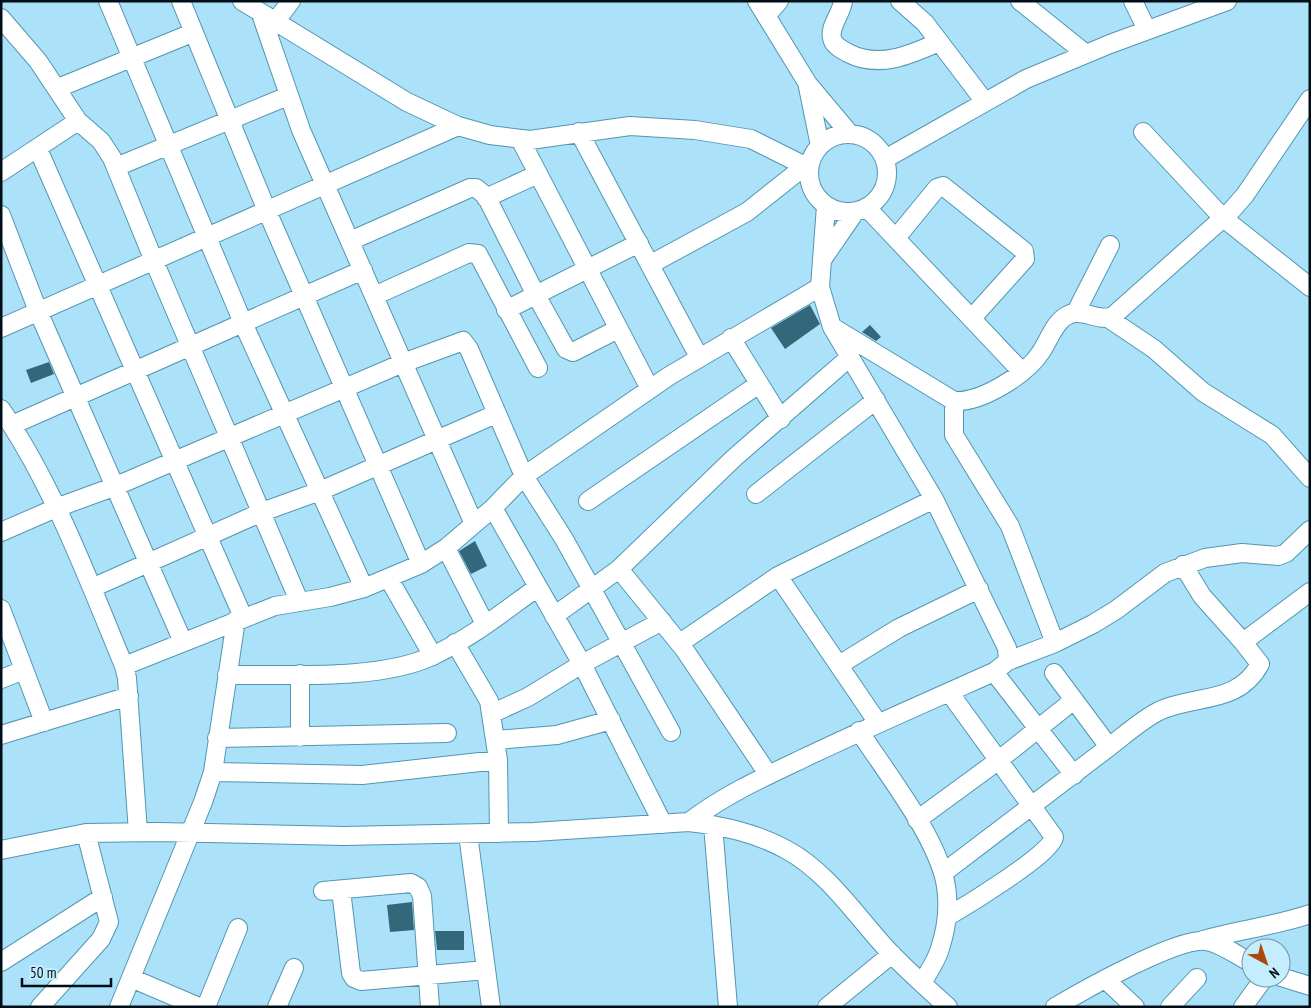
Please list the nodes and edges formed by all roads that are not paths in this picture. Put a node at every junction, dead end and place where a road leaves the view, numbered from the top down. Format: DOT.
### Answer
graph roads {
  1 [pos="108,1"];
  2 [pos="181,1"];
  3 [pos="242,1"];
  4 [pos="291,1"];
  5 [pos="780,1"];
  6 [pos="843,1"];
  7 [pos="900,1"];
  8 [pos="1020,1"];
  9 [pos="1133,1"];
  10 [pos="1226,1"];
  11 [pos="762,8"];
  12 [pos="1,18"];
  13 [pos="268,18"];
  14 [pos="1148,30"];
  15 [pos="192,33"];
  16 [pos="940,42"];
  17 [pos="1086,54"];
  18 [pos="131,58"];
  19 [pos="808,84"];
  20 [pos="58,88"];
  21 [pos="288,96"];
  22 [pos="1310,99"];
  23 [pos="985,102"];
  24 [pos="78,121"];
  25 [pos="229,121"];
  26 [pos="458,126"];
  27 [pos="579,132"];
  28 [pos="1143,132"];
  29 [pos="850,134"];
  30 [pos="520,140"];
  31 [pos="820,146"];
  32 [pos="168,147"];
  33 [pos="38,149"];
  34 [pos="885,159"];
  35 [pos="116,167"];
  36 [pos="807,167"];
  37 [pos="1,172"];
  38 [pos="538,174"];
  39 [pos="326,185"];
  40 [pos="486,198"];
  41 [pos="826,206"];
  42 [pos="861,210"];
  43 [pos="267,211"];
  44 [pos="1,215"];
  45 [pos="1222,217"];
  46 [pos="207,238"];
  47 [pos="896,238"];
  48 [pos="350,241"];
  49 [pos="639,243"];
  50 [pos="1110,245"];
  51 [pos="154,261"];
  52 [pos="820,263"];
  53 [pos="651,264"];
  54 [pos="363,270"];
  55 [pos="587,270"];
  56 [pos="99,285"];
  57 [pos="820,287"];
  58 [pos="1310,287"];
  59 [pos="536,295"];
  60 [pos="304,296"];
  61 [pos="374,296"];
  62 [pos="506,310"];
  63 [pos="38,312"];
  64 [pos="1076,312"];
  65 [pos="972,318"];
  66 [pos="1108,318"];
  67 [pos="243,323"];
  68 [pos="832,327"];
  69 [pos="1,328"];
  70 [pos="618,329"];
  71 [pos="731,338"];
  72 [pos="190,346"];
  73 [pos="699,356"];
  74 [pos="850,357"];
  75 [pos="404,363"];
  76 [pos="538,368"];
  77 [pos="135,370"];
  78 [pos="1022,372"];
  79 [pos="759,384"];
  80 [pos="345,389"];
  81 [pos="650,389"];
  82 [pos="75,397"];
  83 [pos="876,400"];
  84 [pos="954,401"];
  85 [pos="1,409"];
  86 [pos="286,412"];
  87 [pos="496,414"];
  88 [pos="780,419"];
  89 [pos="12,425"];
  90 [pos="230,438"];
  91 [pos="437,439"];
  92 [pos="176,460"];
  93 [pos="377,465"];
  94 [pos="524,476"];
  95 [pos="1310,478"];
  96 [pos="116,486"];
  97 [pos="320,491"];
  98 [pos="756,494"];
  99 [pos="934,499"];
  100 [pos="588,501"];
  101 [pos="56,508"];
  102 [pos="493,508"];
  103 [pos="262,512"];
  104 [pos="474,524"];
  105 [pos="1310,530"];
  106 [pos="1,532"];
  107 [pos="208,538"];
  108 [pos="446,548"];
  109 [pos="149,561"];
  110 [pos="421,564"];
  111 [pos="1184,565"];
  112 [pos="619,569"];
  113 [pos="778,576"];
  114 [pos="389,579"];
  115 [pos="538,587"];
  116 [pos="92,588"];
  117 [pos="364,588"];
  118 [pos="979,589"];
  119 [pos="591,591"];
  120 [pos="1310,592"];
  121 [pos="300,601"];
  122 [pos="554,616"];
  123 [pos="240,618"];
  124 [pos="3,620"];
  125 [pos="662,621"];
  126 [pos="485,624"];
  127 [pos="183,642"];
  128 [pos="1243,642"];
  129 [pos="455,643"];
  130 [pos="680,643"];
  131 [pos="1055,643"];
  132 [pos="621,644"];
  133 [pos="433,656"];
  134 [pos="582,664"];
  135 [pos="838,665"];
  136 [pos="124,666"];
  137 [pos="1001,666"];
  138 [pos="24,670"];
  139 [pos="1054,673"];
  140 [pos="300,674"];
  141 [pos="227,676"];
  142 [pos="1,679"];
  143 [pos="949,692"];
  144 [pos="128,696"];
  145 [pos="1074,700"];
  146 [pos="491,714"];
  147 [pos="611,720"];
  148 [pos="44,722"];
  149 [pos="878,723"];
  150 [pos="1038,729"];
  151 [pos="859,731"];
  152 [pos="671,732"];
  153 [pos="447,733"];
  154 [pos="1,735"];
  155 [pos="300,737"];
  156 [pos="217,738"];
  157 [pos="496,740"];
  158 [pos="1109,747"];
  159 [pos="498,760"];
  160 [pos="999,760"];
  161 [pos="213,772"];
  162 [pos="768,774"];
  163 [pos="1074,775"];
  164 [pos="1032,806"];
  165 [pos="917,820"];
  166 [pos="689,822"];
  167 [pos="663,824"];
  168 [pos="713,825"];
  169 [pos="138,832"];
  170 [pos="86,833"];
  171 [pos="191,833"];
  172 [pos="499,833"];
  173 [pos="468,834"];
  174 [pos="1,850"];
  175 [pos="943,873"];
  176 [pos="341,890"];
  177 [pos="323,891"];
  178 [pos="103,897"];
  179 [pos="1310,914"];
  180 [pos="947,918"];
  181 [pos="238,928"];
  182 [pos="1202,940"];
  183 [pos="892,954"];
  184 [pos="1241,957"];
  185 [pos="1,962"];
  186 [pos="294,968"];
  187 [pos="486,970"];
  188 [pos="427,976"];
  189 [pos="131,978"];
  190 [pos="1197,978"];
  191 [pos="1104,979"];
  192 [pos="1291,979"];
  193 [pos="1306,982"];
  194 [pos="922,983"];
  195 [pos="1257,988"];
  196 [pos="40,1007"];
  197 [pos="119,1007"];
  198 [pos="199,1007"];
  199 [pos="206,1007"];
  200 [pos="277,1007"];
  201 [pos="430,1007"];
  202 [pos="491,1007"];
  203 [pos="728,1007"];
  204 [pos="827,1007"];
  205 [pos="948,1007"];
  206 [pos="1055,1007"];
  207 [pos="1135,1007"];
  208 [pos="1170,1007"];
  209 [pos="1243,1007"];
  1 -- 18 [label="street"];
  2 -- 15 [label="street"];
  3 -- 13 [label="street"];
  4 -- 13 [label="street"];
  5 -- 11 [label="street"];
  6 -- 16 [label="street"];
  7 -- 16 [label="street"];
  8 -- 17 [label="street"];
  9 -- 14 [label="street"];
  10 -- 14 [label="street"];
  11 -- 19 [label="street"];
  12 -- 20 [label="street"];
  13 -- 21 [label="street"];
  13 -- 26 [label="street"];
  14 -- 17 [label="street"];
  15 -- 18 [label="street"];
  15 -- 25 [label="street"];
  16 -- 23 [label="street"];
  17 -- 23 [label="street"];
  18 -- 20 [label="street"];
  18 -- 32 [label="street"];
  19 -- 29 [label="street"];
  19 -- 31 [label="street"];
  20 -- 24 [label="street"];
  21 -- 25 [label="street"];
  21 -- 39 [label="street"];
  22 -- 45 [label="street"];
  23 -- 34 [label="street"];
  24 -- 33 [label="street"];
  24 -- 35 [label="street"];
  25 -- 32 [label="street"];
  25 -- 43 [label="street"];
  26 -- 30 [label="street"];
  26 -- 39 [label="street"];
  27 -- 30 [label="street"];
  27 -- 36 [label="street"];
  27 -- 49 [label="street"];
  28 -- 45 [label="street"];
  29 -- 31 [label="street"];
  29 -- 34 [label="street"];
  30 -- 38 [label="street"];
  31 -- 36 [label="street"];
  32 -- 35 [label="street"];
  32 -- 46 [label="street"];
  33 -- 37 [label="street"];
  33 -- 56 [label="street"];
  34 -- 42 [label="street"];
  35 -- 51 [label="street"];
  36 -- 41 [label="street"];
  36 -- 53 [label="street"];
  38 -- 40 [label="street"];
  38 -- 55 [label="street"];
  39 -- 43 [label="street"];
  39 -- 48 [label="street"];
  40 -- 48 [label="street"];
  40 -- 59 [label="street"];
  41 -- 42 [label="street"];
  41 -- 52 [label="street"];
  42 -- 47 [label="street"];
  42 -- 52 [label="street"];
  43 -- 46 [label="street"];
  43 -- 60 [label="street"];
  44 -- 63 [label="street"];
  45 -- 58 [label="street"];
  45 -- 66 [label="street"];
  46 -- 51 [label="street"];
  46 -- 67 [label="street"];
  47 -- 65 [label="street"];
  47 -- 65 [label="street"];
  48 -- 54 [label="street"];
  49 -- 53 [label="street"];
  49 -- 55 [label="street"];
  50 -- 64 [label="street"];
  51 -- 56 [label="street"];
  51 -- 72 [label="street"];
  52 -- 57 [label="street"];
  53 -- 73 [label="street"];
  54 -- 60 [label="street"];
  54 -- 61 [label="street"];
  55 -- 59 [label="street"];
  55 -- 70 [label="street"];
  56 -- 63 [label="street"];
  56 -- 77 [label="street"];
  57 -- 68 [label="street"];
  57 -- 71 [label="street"];
  59 -- 62 [label="street"];
  59 -- 70 [label="street"];
  60 -- 67 [label="street"];
  60 -- 80 [label="street"];
  61 -- 62 [label="street"];
  61 -- 75 [label="street"];
  62 -- 76 [label="street"];
  63 -- 69 [label="street"];
  63 -- 82 [label="street"];
  64 -- 66 [label="street"];
  64 -- 78 [label="street"];
  65 -- 78 [label="street"];
  66 -- 95 [label="street"];
  67 -- 72 [label="street"];
  67 -- 86 [label="street"];
  68 -- 74 [label="street"];
  68 -- 84 [label="street"];
  70 -- 81 [label="street"];
  71 -- 73 [label="street"];
  71 -- 79 [label="street"];
  72 -- 77 [label="street"];
  72 -- 90 [label="street"];
  73 -- 81 [label="street"];
  74 -- 83 [label="street"];
  74 -- 88 [label="street"];
  75 -- 80 [label="street"];
  75 -- 87 [label="street"];
  75 -- 91 [label="street"];
  77 -- 82 [label="street"];
  77 -- 92 [label="street"];
  78 -- 84 [label="street"];
  79 -- 88 [label="street"];
  79 -- 100 [label="street"];
  80 -- 86 [label="street"];
  80 -- 93 [label="street"];
  81 -- 94 [label="street"];
  82 -- 89 [label="street"];
  82 -- 96 [label="street"];
  83 -- 98 [label="street"];
  83 -- 99 [label="street"];
  84 -- 131 [label="street"];
  85 -- 89 [label="street"];
  86 -- 90 [label="street"];
  86 -- 97 [label="street"];
  87 -- 91 [label="street"];
  87 -- 94 [label="street"];
  88 -- 112 [label="street"];
  89 -- 101 [label="street"];
  90 -- 92 [label="street"];
  90 -- 103 [label="street"];
  91 -- 93 [label="street"];
  91 -- 104 [label="street"];
  92 -- 96 [label="street"];
  92 -- 107 [label="street"];
  93 -- 97 [label="street"];
  93 -- 110 [label="street"];
  94 -- 102 [label="street"];
  94 -- 119 [label="street"];
  96 -- 101 [label="street"];
  96 -- 109 [label="street"];
  97 -- 103 [label="street"];
  97 -- 117 [label="street"];
  99 -- 113 [label="street"];
  99 -- 118 [label="street"];
  101 -- 106 [label="street"];
  101 -- 116 [label="street"];
  102 -- 104 [label="street"];
  102 -- 115 [label="street"];
  103 -- 107 [label="street"];
  103 -- 121 [label="street"];
  104 -- 108 [label="street"];
  105 -- 111 [label="street"];
  107 -- 109 [label="street"];
  107 -- 123 [label="street"];
  108 -- 110 [label="street"];
  108 -- 126 [label="street"];
  109 -- 116 [label="street"];
  109 -- 127 [label="street"];
  110 -- 114 [label="street"];
  111 -- 128 [label="street"];
  111 -- 131 [label="street"];
  112 -- 119 [label="street"];
  112 -- 125 [label="street"];
  113 -- 130 [label="street"];
  113 -- 135 [label="street"];
  114 -- 117 [label="street"];
  114 -- 133 [label="street"];
  115 -- 122 [label="street"];
  115 -- 126 [label="street"];
  116 -- 136 [label="street"];
  117 -- 121 [label="street"];
  118 -- 135 [label="street"];
  118 -- 137 [label="street"];
  119 -- 122 [label="street"];
  119 -- 132 [label="street"];
  120 -- 128 [label="street"];
  121 -- 123 [label="street"];
  122 -- 134 [label="street"];
  123 -- 127 [label="street"];
  123 -- 141 [label="street"];
  124 -- 138 [label="street"];
  125 -- 130 [label="street"];
  125 -- 132 [label="street"];
  126 -- 129 [label="street"];
  127 -- 136 [label="street"];
  128 -- 158 [label="street"];
  129 -- 133 [label="street"];
  129 -- 146 [label="street"];
  130 -- 162 [label="street"];
  131 -- 137 [label="street"];
  132 -- 134 [label="street"];
  132 -- 152 [label="street"];
  133 -- 140 [label="street"];
  134 -- 146 [label="street"];
  134 -- 147 [label="street"];
  135 -- 149 [label="street"];
  136 -- 144 [label="street"];
  137 -- 143 [label="street"];
  137 -- 150 [label="street"];
  138 -- 142 [label="street"];
  138 -- 148 [label="street"];
  139 -- 145 [label="street"];
  140 -- 141 [label="street"];
  140 -- 155 [label="street"];
  141 -- 156 [label="street"];
  143 -- 149 [label="street"];
  143 -- 160 [label="street"];
  144 -- 148 [label="street"];
  144 -- 169 [label="street"];
  145 -- 150 [label="street"];
  145 -- 158 [label="street"];
  146 -- 157 [label="street"];
  147 -- 157 [label="street"];
  147 -- 167 [label="street"];
  148 -- 154 [label="street"];
  149 -- 151 [label="street"];
  150 -- 160 [label="street"];
  150 -- 163 [label="street"];
  151 -- 162 [label="street"];
  151 -- 165 [label="street"];
  153 -- 155 [label="street"];
  155 -- 156 [label="street"];
  156 -- 161 [label="street"];
  157 -- 159 [label="street"];
  158 -- 163 [label="street"];
  159 -- 161 [label="street"];
  159 -- 172 [label="street"];
  160 -- 164 [label="street"];
  160 -- 165 [label="street"];
  161 -- 171 [label="street"];
  162 -- 166 [label="street"];
  163 -- 164 [label="street"];
  164 -- 175 [label="street"];
  164 -- 180 [label="street"];
  165 -- 175 [label="street"];
  166 -- 167 [label="street"];
  166 -- 168 [label="street"];
  167 -- 172 [label="street"];
  168 -- 183 [label="street"];
  168 -- 203 [label="street"];
  169 -- 170 [label="street"];
  169 -- 171 [label="street"];
  170 -- 174 [label="street"];
  170 -- 178 [label="street"];
  171 -- 173 [label="street"];
  171 -- 189 [label="street"];
  172 -- 173 [label="street"];
  173 -- 187 [label="street"];
  175 -- 180 [label="street"];
  176 -- 177 [label="street"];
  176 -- 188 [label="street"];
  176 -- 188 [label="street"];
  178 -- 185 [label="street"];
  178 -- 196 [label="street"];
  179 -- 182 [label="street"];
  180 -- 194 [label="street"];
  181 -- 199 [label="street"];
  182 -- 184 [label="street"];
  182 -- 191 [label="street"];
  183 -- 194 [label="street"];
  183 -- 204 [label="street"];
  186 -- 200 [label="street"];
  187 -- 188 [label="street"];
  187 -- 202 [label="street"];
  188 -- 201 [label="street"];
  189 -- 197 [label="street"];
  189 -- 198 [label="street"];
  190 -- 208 [label="street"];
  191 -- 206 [label="street"];
  191 -- 207 [label="street"];
  192 -- 193 [label="street"];
  194 -- 205 [label="street"];
  195 -- 209 [label="street"];
}
